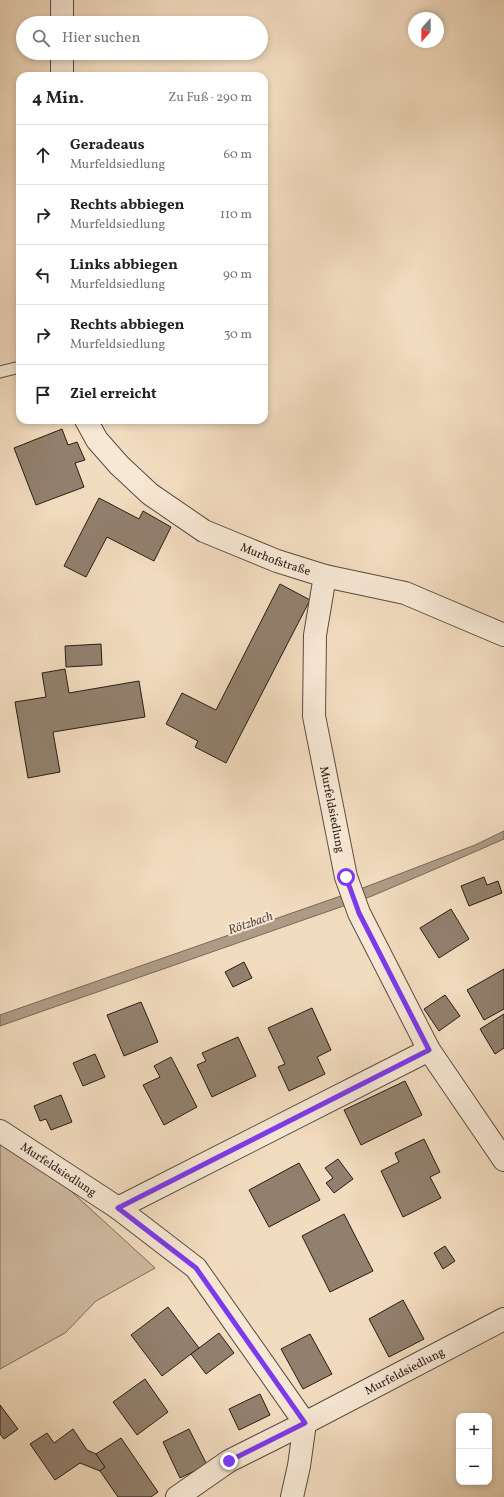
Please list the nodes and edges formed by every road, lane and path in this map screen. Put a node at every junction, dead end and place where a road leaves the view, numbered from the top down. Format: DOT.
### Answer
graph roads {
  1 [pos="62,0"];
  2 [pos="62,16"];
  3 [pos="62,60"];
  4 [pos="62,72"];
  5 [pos="16,368"];
  6 [pos="0,372"];
  7 [pos="88,424"];
  8 [pos="325,576"];
  9 [pos="504,635"];
  10 [pos="429,1050"];
  11 [pos="0,1131"];
  12 [pos="504,1160"];
  13 [pos="118,1208"];
  14 [pos="504,1319"];
  15 [pos="305,1423"];
  16 [pos="177,1497"];
  17 [pos="292,1497"];
  1 -- 2 [label="street"];
  3 -- 4 [label="street"];
  5 -- 6 [label="lane"];
  7 -- 8 [label="street, Murhofstraße"];
  8 -- 9 [label="street, Murhofstraße"];
  8 -- 10 [label="street, Murfeldsiedlung"];
  10 -- 12 [label="street, Murfeldsiedlung"];
  10 -- 13 [label="street"];
  11 -- 13 [label="street, Murfeldsiedlung"];
  13 -- 15 [label="street, Murfeldsiedlung"];
  14 -- 15 [label="street, Murfeldsiedlung"];
  15 -- 16 [label="street, Murfeldsiedlung"];
  15 -- 17 [label="street"];
}
